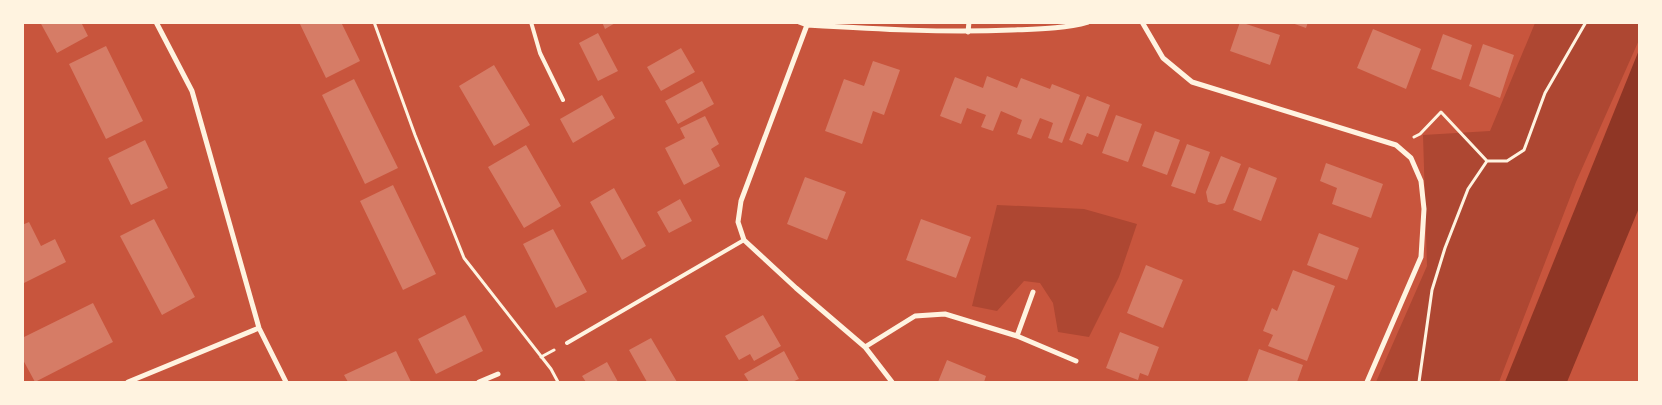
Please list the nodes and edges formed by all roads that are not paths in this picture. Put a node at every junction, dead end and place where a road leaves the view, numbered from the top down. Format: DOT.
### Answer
graph roads {
  1 [pos="156,22"];
  2 [pos="531,22"];
  3 [pos="799,22"];
  4 [pos="969,22"];
  5 [pos="1088,22"];
  6 [pos="1142,22"];
  7 [pos="807,25"];
  8 [pos="968,32"];
  9 [pos="563,100"];
  10 [pos="744,240"];
  11 [pos="1034,292"];
  12 [pos="259,328"];
  13 [pos="1017,336"];
  14 [pos="567,343"];
  15 [pos="865,347"];
  16 [pos="1076,362"];
  17 [pos="498,374"];
  18 [pos="128,382"];
  19 [pos="286,382"];
  20 [pos="478,382"];
  21 [pos="892,382"];
  22 [pos="1367,382"];
  1 -- 12 [label="street"];
  2 -- 9 [label="lane"];
  3 -- 7 [label="street"];
  4 -- 8 [label="street"];
  5 -- 8 [label="street"];
  6 -- 22 [label="street"];
  7 -- 8 [label="street"];
  7 -- 10 [label="street"];
  10 -- 14 [label="lane"];
  10 -- 15 [label="street"];
  11 -- 13 [label="street"];
  12 -- 18 [label="street"];
  12 -- 19 [label="street"];
  13 -- 15 [label="street"];
  13 -- 16 [label="street"];
  15 -- 21 [label="street"];
  17 -- 20 [label="street"];
}
